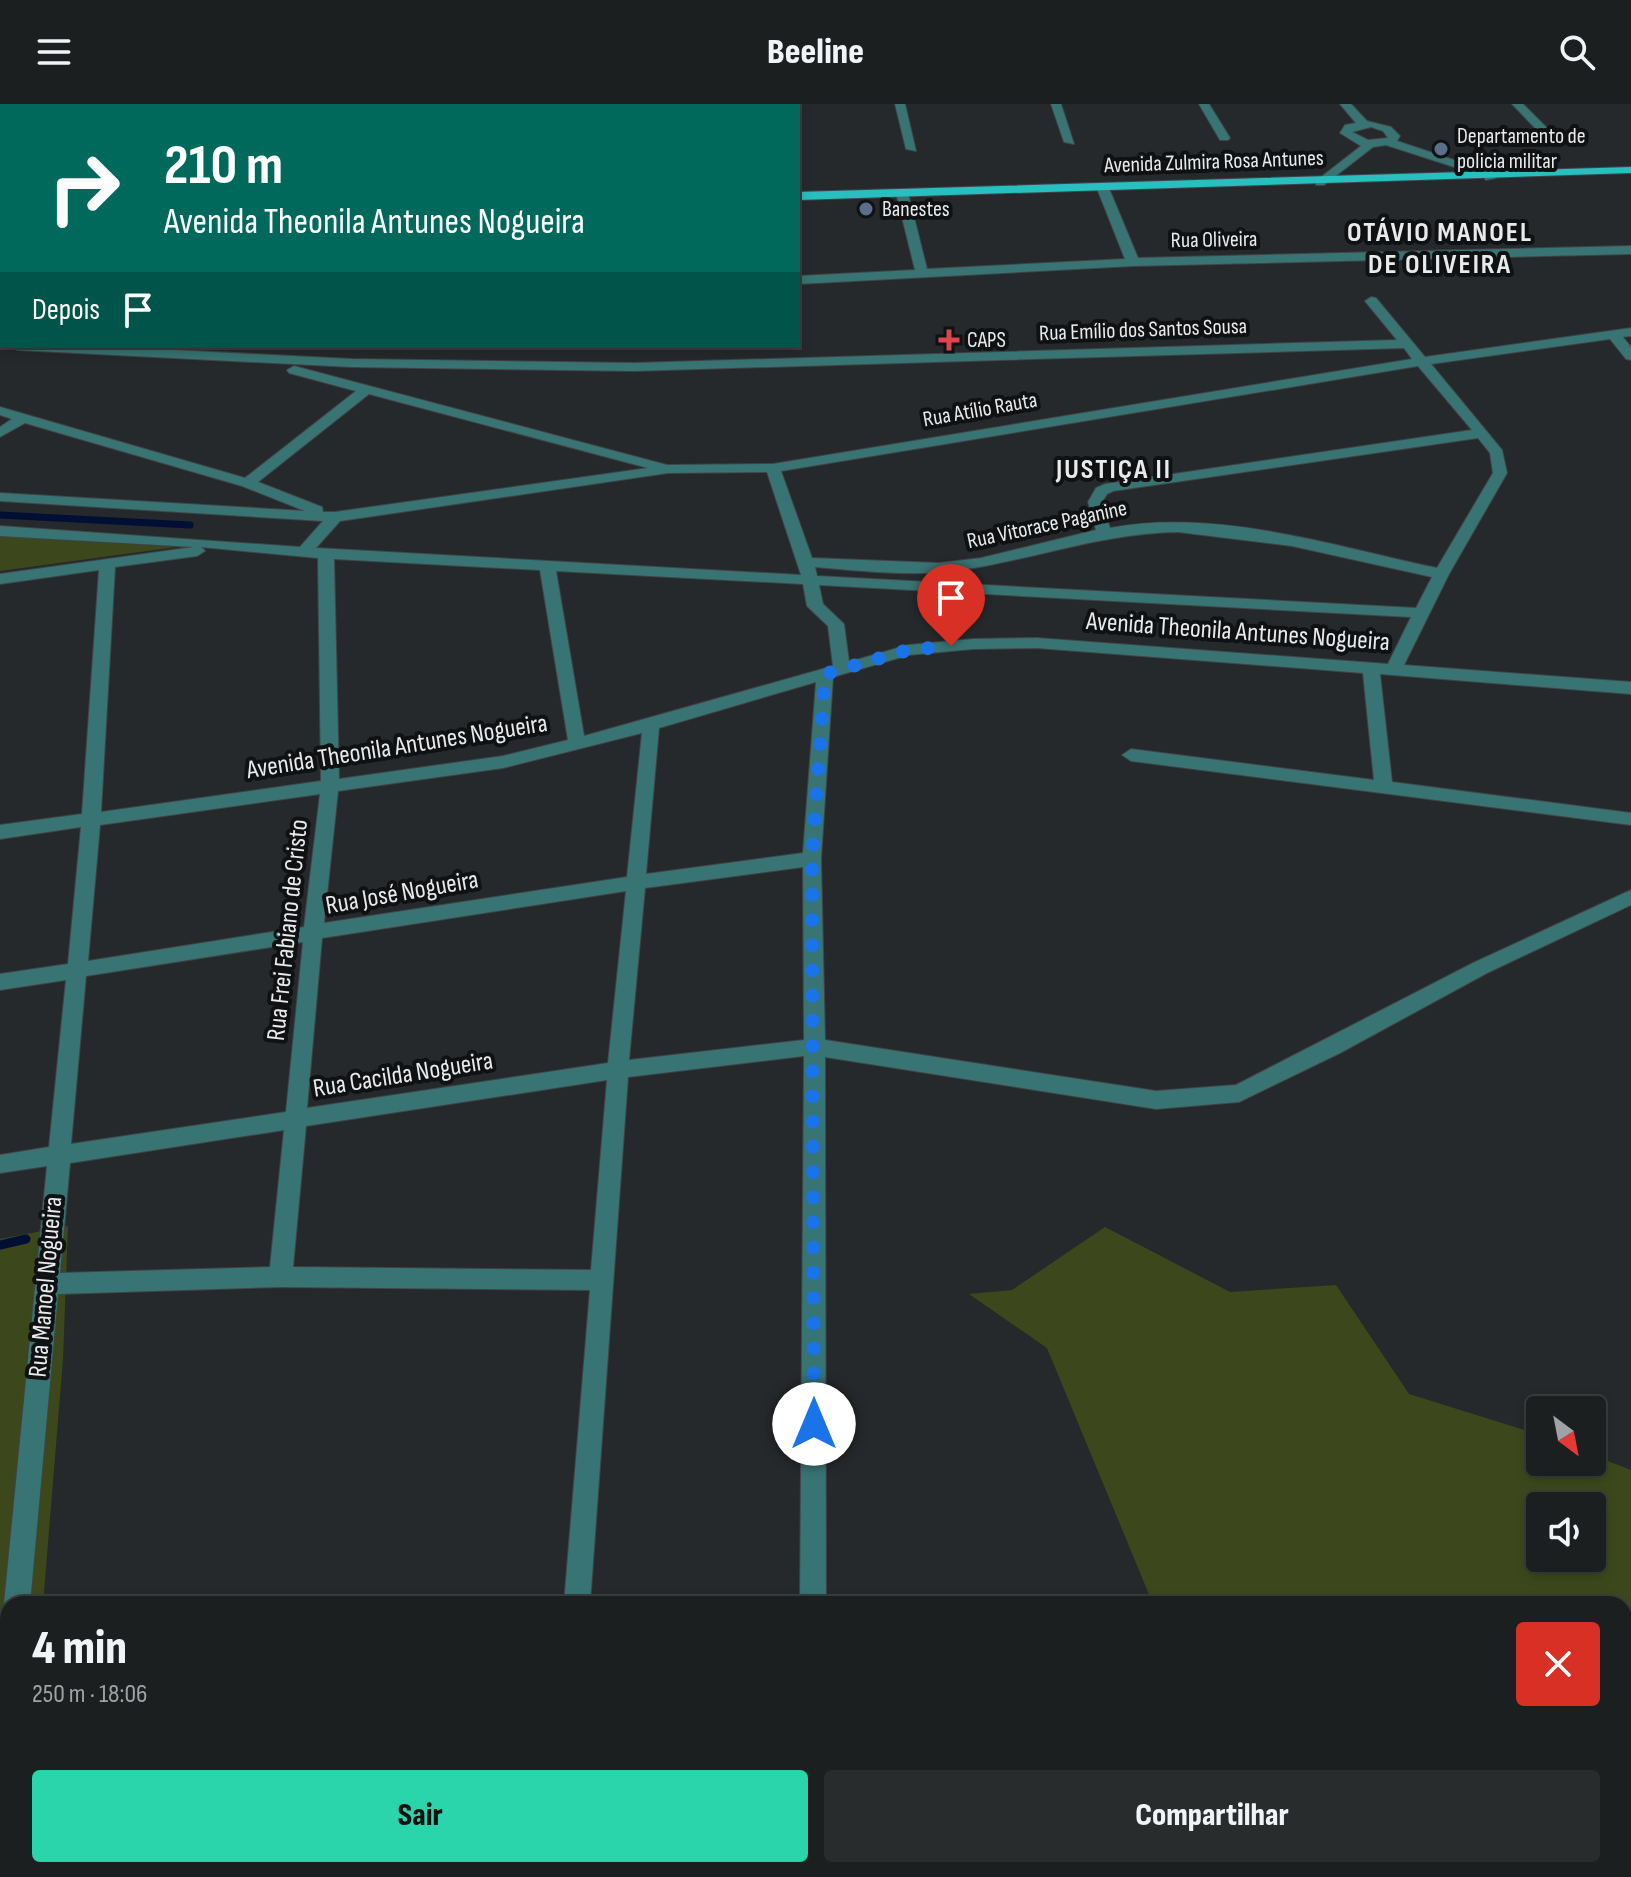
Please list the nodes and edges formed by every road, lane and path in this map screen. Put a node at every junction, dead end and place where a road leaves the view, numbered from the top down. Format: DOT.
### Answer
graph roads {
  1 [pos="900,104"];
  2 [pos="1056,104"];
  3 [pos="1204,104"];
  4 [pos="1345,104"];
  5 [pos="1517,104"];
  6 [pos="1363,124"];
  7 [pos="1542,129"];
  8 [pos="1224,138"];
  9 [pos="1070,142"];
  10 [pos="1387,142"];
  11 [pos="1370,144"];
  12 [pos="912,149"];
  13 [pos="1631,172"];
  14 [pos="1488,176"];
  15 [pos="1323,181"];
  16 [pos="1103,188"];
  17 [pos="902,195"];
  18 [pos="800,198"];
  19 [pos="1631,250"];
  20 [pos="1133,262"];
  21 [pos="922,274"];
  22 [pos="800,280"];
  23 [pos="1371,301"];
  24 [pos="1631,332"];
  25 [pos="1614,335"];
  26 [pos="1406,344"];
  27 [pos="53,348"];
  28 [pos="360,348"];
  29 [pos="1631,356"];
  30 [pos="235,358"];
  31 [pos="1420,362"];
  32 [pos="352,363"];
  33 [pos="338,379"];
  34 [pos="367,389"];
  35 [pos="0,411"];
  36 [pos="23,418"];
  37 [pos="0,433"];
  38 [pos="1482,433"];
  39 [pos="773,468"];
  40 [pos="668,469"];
  41 [pos="247,483"];
  42 [pos="0,497"];
  43 [pos="335,517"];
  44 [pos="0,531"];
  45 [pos="1104,533"];
  46 [pos="241,545"];
  47 [pos="303,553"];
  48 [pos="326,554"];
  49 [pos="107,564"];
  50 [pos="547,565"];
  51 [pos="808,570"];
  52 [pos="1441,574"];
  53 [pos="0,579"];
  54 [pos="1422,613"];
  55 [pos="1371,667"];
  56 [pos="1393,670"];
  57 [pos="834,671"];
  58 [pos="1631,688"];
  59 [pos="651,725"];
  60 [pos="577,743"];
  61 [pos="1131,755"];
  62 [pos="330,787"];
  63 [pos="1384,787"];
  64 [pos="1631,819"];
  65 [pos="91,820"];
  66 [pos="0,832"];
  67 [pos="812,859"];
  68 [pos="638,880"];
  69 [pos="1631,897"];
  70 [pos="313,934"];
  71 [pos="75,971"];
  72 [pos="0,982"];
  73 [pos="814,1047"];
  74 [pos="618,1070"];
  75 [pos="295,1119"];
  76 [pos="58,1154"];
  77 [pos="0,1164"];
  78 [pos="281,1277"];
  79 [pos="604,1280"];
  80 [pos="47,1284"];
  81 [pos="18,1596"];
  82 [pos="578,1596"];
  83 [pos="813,1596"];
  1 -- 12 [label="street"];
  2 -- 9 [label="street"];
  3 -- 8 [label="street"];
  4 -- 6 [label="street"];
  5 -- 7 [label="street"];
  6 -- 10 [label="street"];
  6 -- 11 [label="street"];
  10 -- 11 [label="street"];
  10 -- 14 [label="street"];
  11 -- 15 [label="street"];
  13 -- 14 [label="main road, Avenida Zulmira Rosa Antunes"];
  14 -- 15 [label="main road, Avenida Zulmira Rosa Antunes"];
  15 -- 16 [label="main road, Avenida Zulmira Rosa Antunes"];
  16 -- 17 [label="main road, Avenida Zulmira Rosa Antunes"];
  16 -- 20 [label="street"];
  17 -- 18 [label="main road, Avenida Zulmira Rosa Antunes"];
  17 -- 21 [label="street"];
  19 -- 20 [label="street, Rua Oliveira"];
  20 -- 21 [label="street, Rua Oliveira"];
  21 -- 22 [label="street, Rua Oliveira"];
  23 -- 26 [label="street"];
  24 -- 25 [label="street, Rua Atílio Rauta"];
  25 -- 29 [label="street"];
  25 -- 31 [label="street, Rua Atílio Rauta"];
  26 -- 31 [label="street"];
  26 -- 32 [label="street, Rua Emílio dos Santos Sousa"];
  27 -- 30 [label="street, Rua Emílio dos Santos Sousa"];
  28 -- 32 [label="street"];
  30 -- 32 [label="street, Rua Emílio dos Santos Sousa"];
  30 -- 33 [label="street"];
  31 -- 38 [label="street"];
  31 -- 39 [label="street, Rua Atílio Rauta"];
  32 -- 33 [label="street"];
  33 -- 34 [label="street"];
  34 -- 40 [label="street"];
  34 -- 41 [label="street"];
  35 -- 36 [label="street"];
  36 -- 37 [label="street"];
  36 -- 41 [label="street"];
  38 -- 45 [label="street"];
  38 -- 52 [label="street"];
  39 -- 40 [label="street, Rua Atílio Rauta"];
  39 -- 51 [label="street"];
  40 -- 43 [label="street, Rua Atílio Rauta"];
  41 -- 43 [label="street"];
  42 -- 43 [label="street, Rua Atílio Rauta"];
  43 -- 47 [label="street"];
  44 -- 46 [label="street"];
  45 -- 51 [label="street, Rua Vitorace Paganine"];
  45 -- 52 [label="street, Rua Vitorace Paganine"];
  46 -- 47 [label="street, Avenida Theonila Antunes Nogueira"];
  46 -- 49 [label="street"];
  47 -- 48 [label="street, Avenida Theonila Antunes Nogueira"];
  48 -- 50 [label="street, Avenida Theonila Antunes Nogueira"];
  48 -- 62 [label="street, Rua Frei Fabiano de Cristo"];
  49 -- 53 [label="street"];
  49 -- 65 [label="street, Rua Manoel Nogueira"];
  50 -- 51 [label="street, Avenida Theonila Antunes Nogueira"];
  50 -- 60 [label="street"];
  51 -- 54 [label="street, Avenida Theonila Antunes Nogueira"];
  51 -- 57 [label="street"];
  52 -- 54 [label="street"];
  54 -- 56 [label="street"];
  55 -- 56 [label="street, Avenida Theonila Antunes Nogueira"];
  55 -- 57 [label="street, Avenida Theonila Antunes Nogueira"];
  55 -- 63 [label="street"];
  56 -- 58 [label="street, Avenida Theonila Antunes Nogueira"];
  57 -- 59 [label="street, Avenida Theonila Antunes Nogueira"];
  57 -- 67 [label="street"];
  59 -- 60 [label="street, Avenida Theonila Antunes Nogueira"];
  59 -- 68 [label="street"];
  60 -- 62 [label="street, Avenida Theonila Antunes Nogueira"];
  61 -- 63 [label="street"];
  62 -- 65 [label="street, Avenida Theonila Antunes Nogueira"];
  62 -- 70 [label="street, Rua Frei Fabiano de Cristo"];
  63 -- 64 [label="street"];
  65 -- 66 [label="street, Avenida Theonila Antunes Nogueira"];
  65 -- 71 [label="street, Rua Manoel Nogueira"];
  67 -- 68 [label="street, Rua José Nogueira"];
  67 -- 73 [label="street"];
  68 -- 70 [label="street, Rua José Nogueira"];
  68 -- 74 [label="street"];
  69 -- 73 [label="street, Rua Cacilda Nogueira"];
  70 -- 71 [label="street, Rua José Nogueira"];
  70 -- 75 [label="street, Rua Frei Fabiano de Cristo"];
  71 -- 72 [label="street, Rua José Nogueira"];
  71 -- 76 [label="street, Rua Manoel Nogueira"];
  73 -- 74 [label="street, Rua Cacilda Nogueira"];
  73 -- 83 [label="street"];
  74 -- 75 [label="street, Rua Cacilda Nogueira"];
  74 -- 79 [label="street"];
  75 -- 76 [label="street, Rua Cacilda Nogueira"];
  75 -- 78 [label="street, Rua Frei Fabiano de Cristo"];
  76 -- 77 [label="street, Rua Cacilda Nogueira"];
  76 -- 80 [label="street, Rua Manoel Nogueira"];
  78 -- 79 [label="street"];
  78 -- 80 [label="street"];
  79 -- 82 [label="street"];
  80 -- 81 [label="street, Rua Manoel Nogueira"];
}
